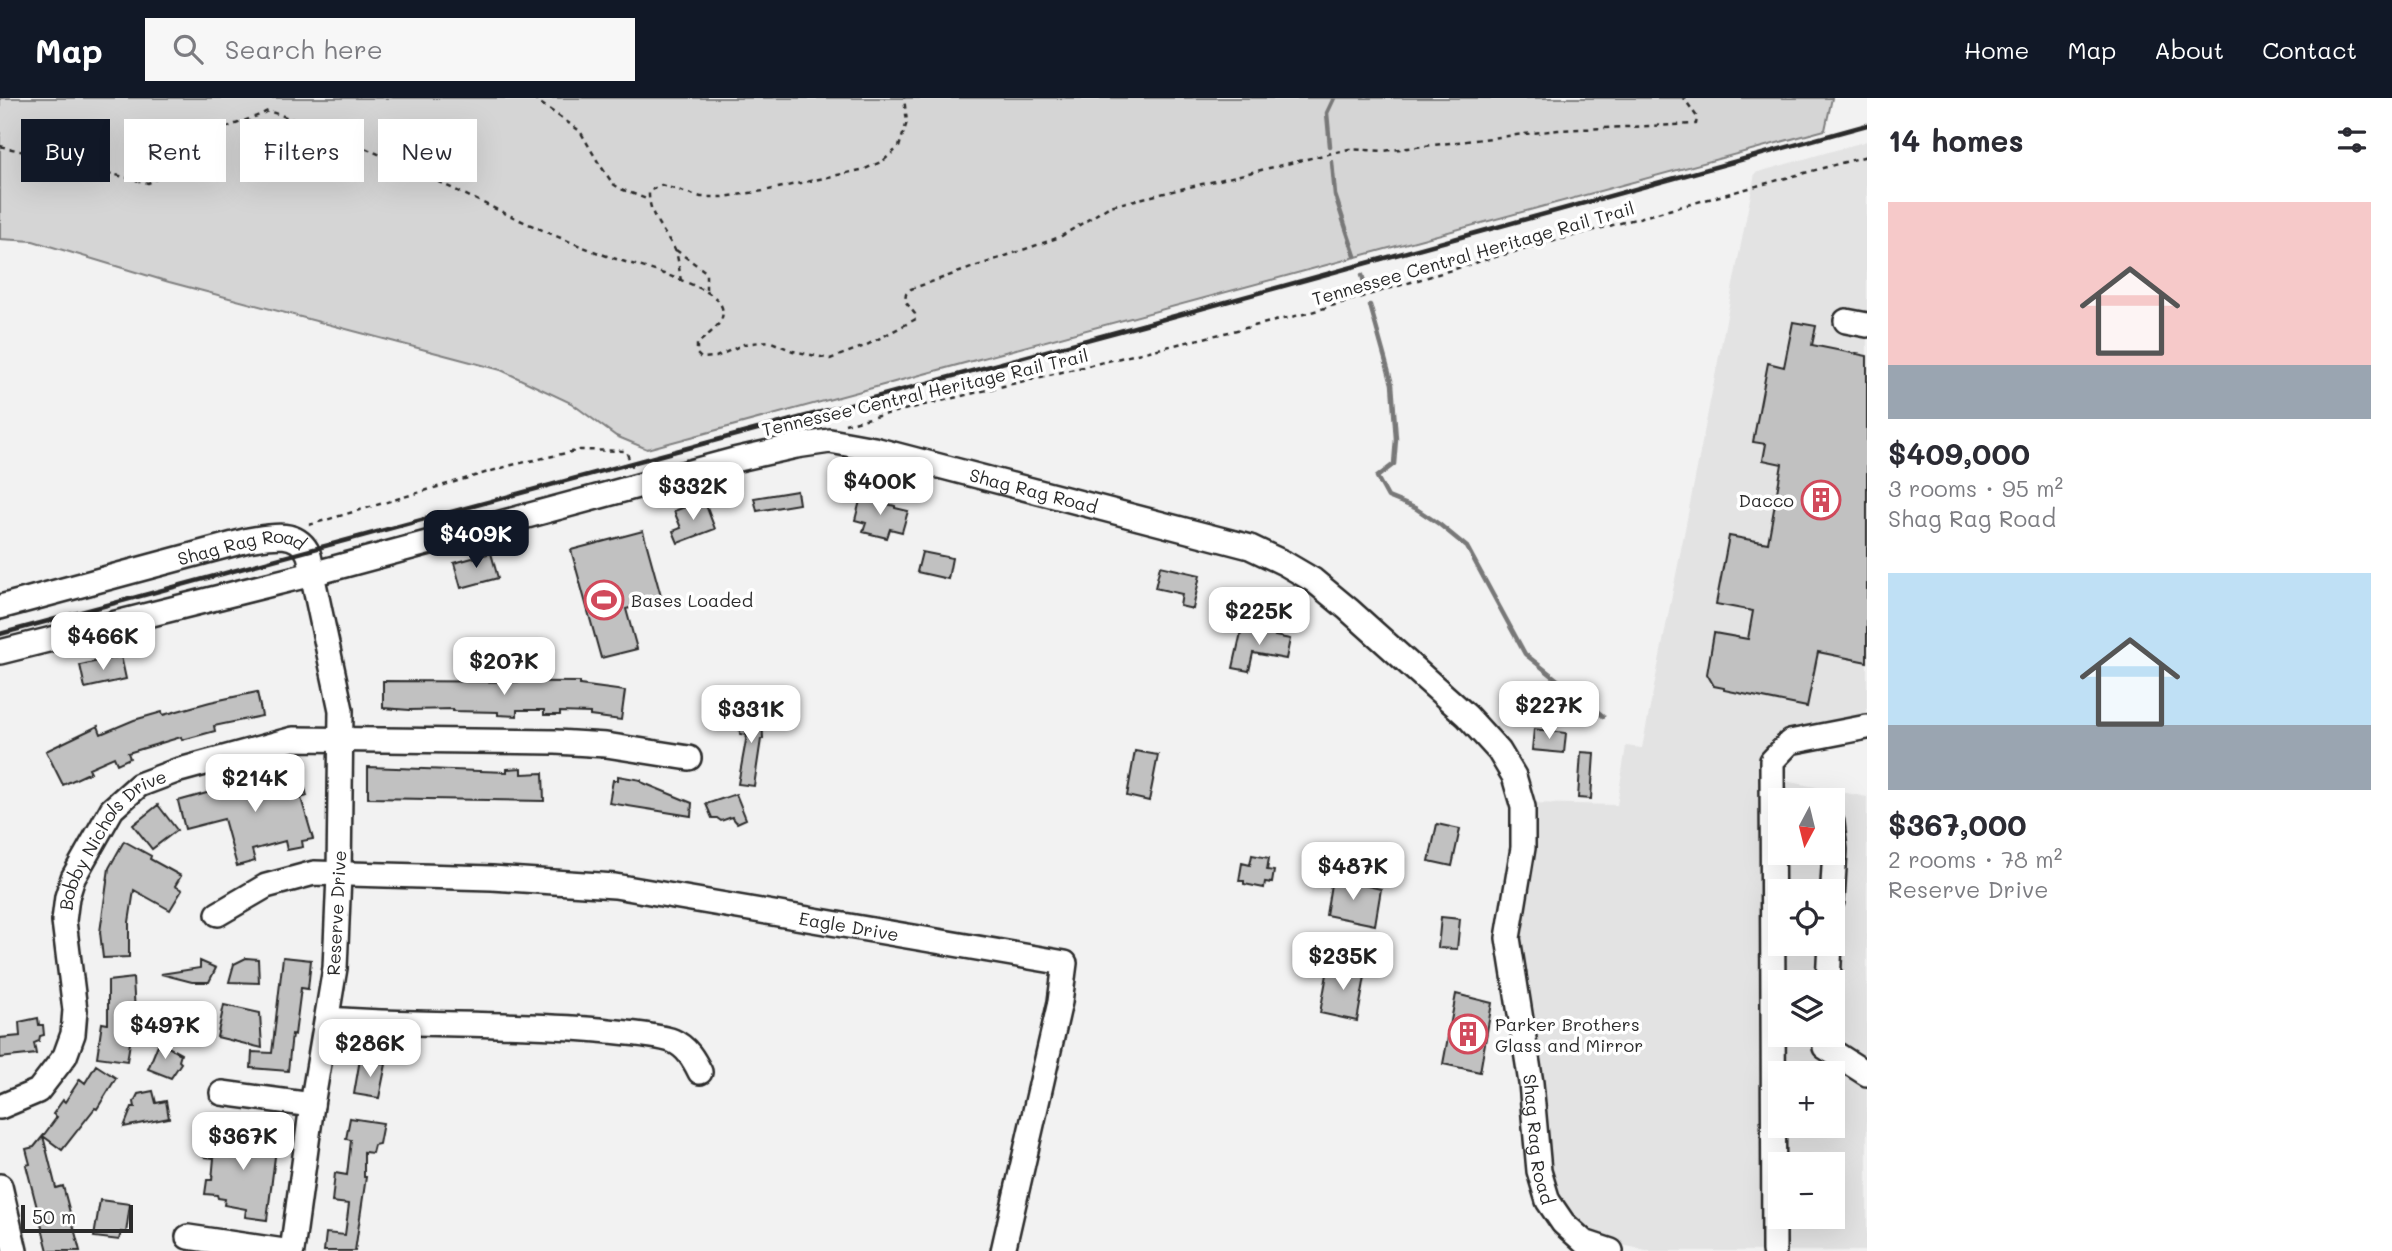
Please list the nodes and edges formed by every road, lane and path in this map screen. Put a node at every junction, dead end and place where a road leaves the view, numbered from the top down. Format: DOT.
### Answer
graph roads {
  1 [pos="533,98"];
  2 [pos="904,98"];
  3 [pos="1684,98"];
  4 [pos="0,146"];
  5 [pos="1867,156"];
  6 [pos="649,200"];
  7 [pos="676,250"];
  8 [pos="681,281"];
  9 [pos="706,290"];
  10 [pos="839,425"];
  11 [pos="635,474"];
  12 [pos="278,535"];
  13 [pos="312,574"];
  14 [pos="0,607"];
  15 [pos="0,652"];
  16 [pos="1867,727"];
  17 [pos="342,740"];
  18 [pos="689,758"];
  19 [pos="1774,788"];
  20 [pos="1776,865"];
  21 [pos="339,875"];
  22 [pos="218,914"];
  23 [pos="327,1019"];
  24 [pos="1825,1047"];
  25 [pos="700,1072"];
  26 [pos="1867,1074"];
  27 [pos="222,1093"];
  28 [pos="312,1105"];
  29 [pos="0,1107"];
  30 [pos="0,1185"];
  31 [pos="188,1237"];
  32 [pos="16,1251"];
  33 [pos="284,1251"];
  34 [pos="292,1251"];
  35 [pos="1003,1251"];
  36 [pos="1611,1251"];
  37 [pos="1774,1251"];
  1 -- 6 [label="path"];
  2 -- 6 [label="path"];
  3 -- 9 [label="path"];
  4 -- 8 [label="path"];
  5 -- 10 [label="path, Tennessee Central Heritage Rail Trail"];
  6 -- 7 [label="path"];
  7 -- 8 [label="path"];
  7 -- 9 [label="path"];
  8 -- 9 [label="path"];
  11 -- 12 [label="path"];
  12 -- 13 [label="street, Shag Rag Road"];
  12 -- 14 [label="street, Shag Rag Road"];
  13 -- 15 [label="street"];
  13 -- 17 [label="street, Reserve Drive"];
  13 -- 36 [label="street, Shag Rag Road"];
  16 -- 19 [label="street"];
  17 -- 18 [label="street, Bobby Nichols Drive"];
  17 -- 21 [label="street, Reserve Drive"];
  17 -- 29 [label="street, Bobby Nichols Drive"];
  20 -- 37 [label="street"];
  21 -- 22 [label="street"];
  21 -- 23 [label="street, Reserve Drive"];
  21 -- 35 [label="street, Eagle Drive"];
  23 -- 25 [label="street"];
  23 -- 28 [label="street, Reserve Drive"];
  24 -- 26 [label="street"];
  27 -- 28 [label="street"];
  28 -- 34 [label="street, Reserve Drive"];
  30 -- 32 [label="street"];
  31 -- 33 [label="street"];
}
